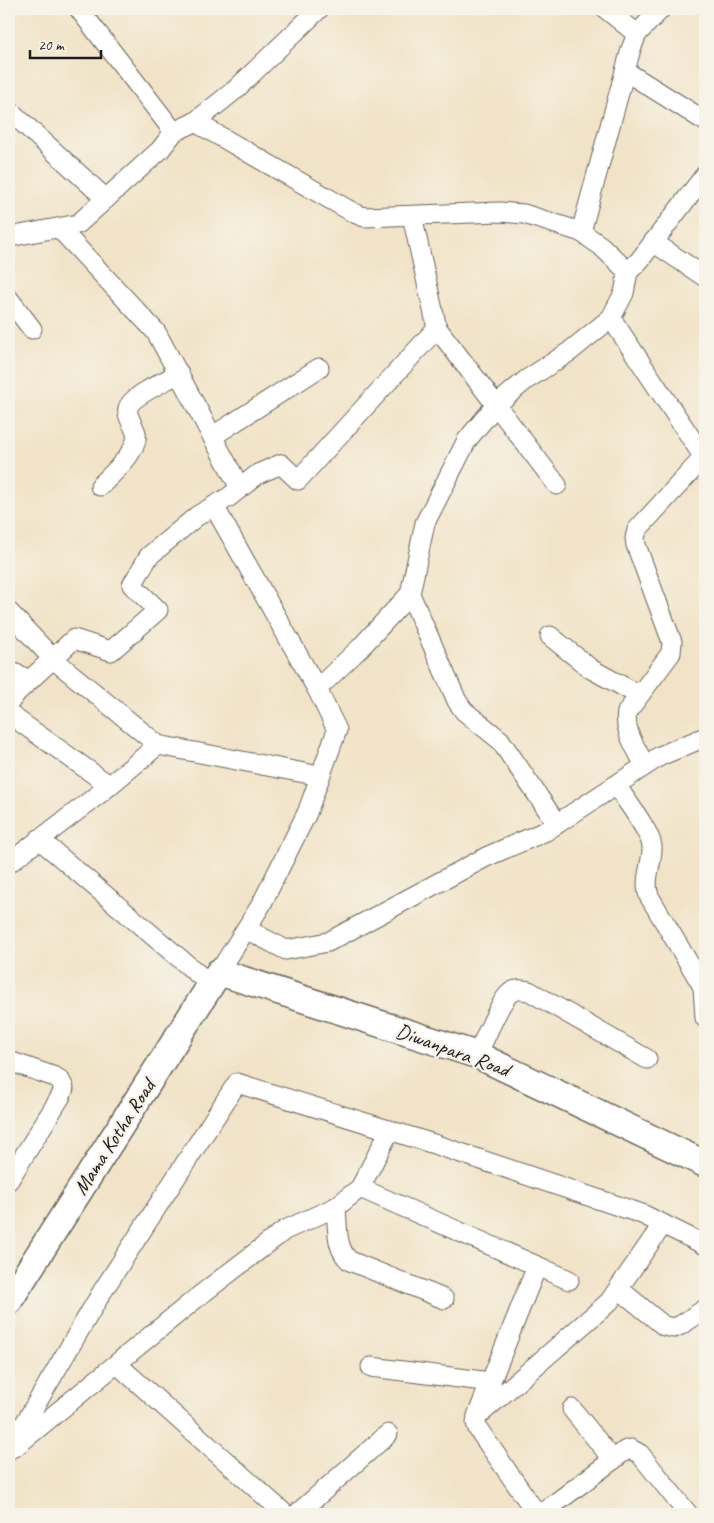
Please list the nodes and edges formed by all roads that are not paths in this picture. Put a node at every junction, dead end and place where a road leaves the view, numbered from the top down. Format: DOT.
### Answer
graph roads {
  1 [pos="79,9"];
  2 [pos="319,9"];
  3 [pos="606,9"];
  4 [pos="661,9"];
  5 [pos="637,34"];
  6 [pos="625,71"];
  7 [pos="10,112"];
  8 [pos="705,121"];
  9 [pos="194,122"];
  10 [pos="174,132"];
  11 [pos="704,180"];
  12 [pos="106,199"];
  13 [pos="412,216"];
  14 [pos="60,229"];
  15 [pos="581,232"];
  16 [pos="9,237"];
  17 [pos="653,242"];
  18 [pos="628,272"];
  19 [pos="705,277"];
  20 [pos="9,299"];
  21 [pos="611,318"];
  22 [pos="437,328"];
  23 [pos="32,329"];
  24 [pos="319,368"];
  25 [pos="179,373"];
  26 [pos="496,405"];
  27 [pos="212,436"];
  28 [pos="705,458"];
  29 [pos="557,485"];
  30 [pos="100,486"];
  31 [pos="240,488"];
  32 [pos="214,506"];
  33 [pos="410,594"];
  34 [pos="9,612"];
  35 [pos="550,636"];
  36 [pos="53,659"];
  37 [pos="9,671"];
  38 [pos="30,680"];
  39 [pos="317,689"];
  40 [pos="639,695"];
  41 [pos="9,703"];
  42 [pos="9,714"];
  43 [pos="705,736"];
  44 [pos="158,745"];
  45 [pos="645,766"];
  46 [pos="320,776"];
  47 [pos="109,785"];
  48 [pos="616,785"];
  49 [pos="557,824"];
  50 [pos="39,840"];
  51 [pos="9,863"];
  52 [pos="246,929"];
  53 [pos="215,979"];
  54 [pos="704,985"];
  55 [pos="705,1018"];
  56 [pos="477,1055"];
  57 [pos="647,1058"];
  58 [pos="9,1061"];
  59 [pos="390,1130"];
  60 [pos="705,1164"];
  61 [pos="9,1180"];
  62 [pos="360,1188"];
  63 [pos="336,1208"];
  64 [pos="663,1224"];
  65 [pos="705,1244"];
  66 [pos="537,1266"];
  67 [pos="568,1280"];
  68 [pos="619,1289"];
  69 [pos="10,1298"];
  70 [pos="444,1299"];
  71 [pos="705,1310"];
  72 [pos="117,1364"];
  73 [pos="371,1367"];
  74 [pos="490,1382"];
  75 [pos="572,1409"];
  76 [pos="477,1416"];
  77 [pos="388,1434"];
  78 [pos="9,1451"];
  79 [pos="613,1460"];
  80 [pos="285,1514"];
  81 [pos="297,1514"];
  82 [pos="537,1514"];
  83 [pos="541,1514"];
  84 [pos="688,1514"];
  1 -- 10 [label="street"];
  2 -- 9 [label="street"];
  3 -- 5 [label="street"];
  4 -- 5 [label="street"];
  5 -- 6 [label="street"];
  6 -- 8 [label="street"];
  6 -- 15 [label="street"];
  7 -- 12 [label="street"];
  9 -- 10 [label="street"];
  9 -- 13 [label="street"];
  10 -- 12 [label="street"];
  11 -- 17 [label="street"];
  12 -- 14 [label="street"];
  13 -- 15 [label="street"];
  13 -- 22 [label="street"];
  14 -- 16 [label="street"];
  14 -- 25 [label="street"];
  15 -- 18 [label="street"];
  17 -- 18 [label="street"];
  17 -- 19 [label="street"];
  18 -- 21 [label="street"];
  20 -- 23 [label="street"];
  21 -- 26 [label="street"];
  21 -- 28 [label="street"];
  22 -- 26 [label="street"];
  22 -- 31 [label="street"];
  24 -- 27 [label="street"];
  25 -- 27 [label="street"];
  25 -- 30 [label="street"];
  26 -- 29 [label="street"];
  26 -- 33 [label="street"];
  27 -- 31 [label="street"];
  28 -- 40 [label="street"];
  31 -- 32 [label="street"];
  32 -- 36 [label="street"];
  32 -- 39 [label="street"];
  33 -- 39 [label="street"];
  33 -- 49 [label="street"];
  34 -- 36 [label="street"];
  35 -- 40 [label="street"];
  36 -- 38 [label="street"];
  36 -- 44 [label="street"];
  37 -- 38 [label="street"];
  38 -- 41 [label="street"];
  39 -- 46 [label="street"];
  40 -- 45 [label="street"];
  42 -- 47 [label="street"];
  43 -- 45 [label="street"];
  44 -- 46 [label="street"];
  44 -- 47 [label="street"];
  45 -- 48 [label="street"];
  46 -- 52 [label="street"];
  47 -- 50 [label="street"];
  48 -- 49 [label="street"];
  48 -- 54 [label="street"];
  49 -- 52 [label="street"];
  50 -- 51 [label="street"];
  50 -- 53 [label="street"];
  52 -- 53 [label="street"];
  53 -- 56 [label="street, Diwanpara Road"];
  53 -- 69 [label="street, Mama Kotha Road"];
  54 -- 55 [label="street"];
  56 -- 57 [label="street"];
  56 -- 60 [label="street, Diwanpara Road"];
  58 -- 61 [label="street"];
  59 -- 62 [label="street"];
  59 -- 64 [label="street"];
  59 -- 78 [label="street"];
  62 -- 63 [label="street"];
  62 -- 66 [label="street"];
  63 -- 70 [label="street"];
  63 -- 72 [label="street"];
  64 -- 65 [label="street"];
  64 -- 68 [label="street"];
  66 -- 67 [label="street"];
  66 -- 74 [label="street"];
  68 -- 71 [label="street"];
  68 -- 76 [label="street"];
  72 -- 78 [label="street"];
  72 -- 80 [label="street"];
  73 -- 74 [label="street"];
  74 -- 76 [label="street"];
  75 -- 79 [label="street"];
  76 -- 82 [label="street"];
  77 -- 81 [label="street"];
  79 -- 83 [label="street"];
  79 -- 84 [label="street"];
}
